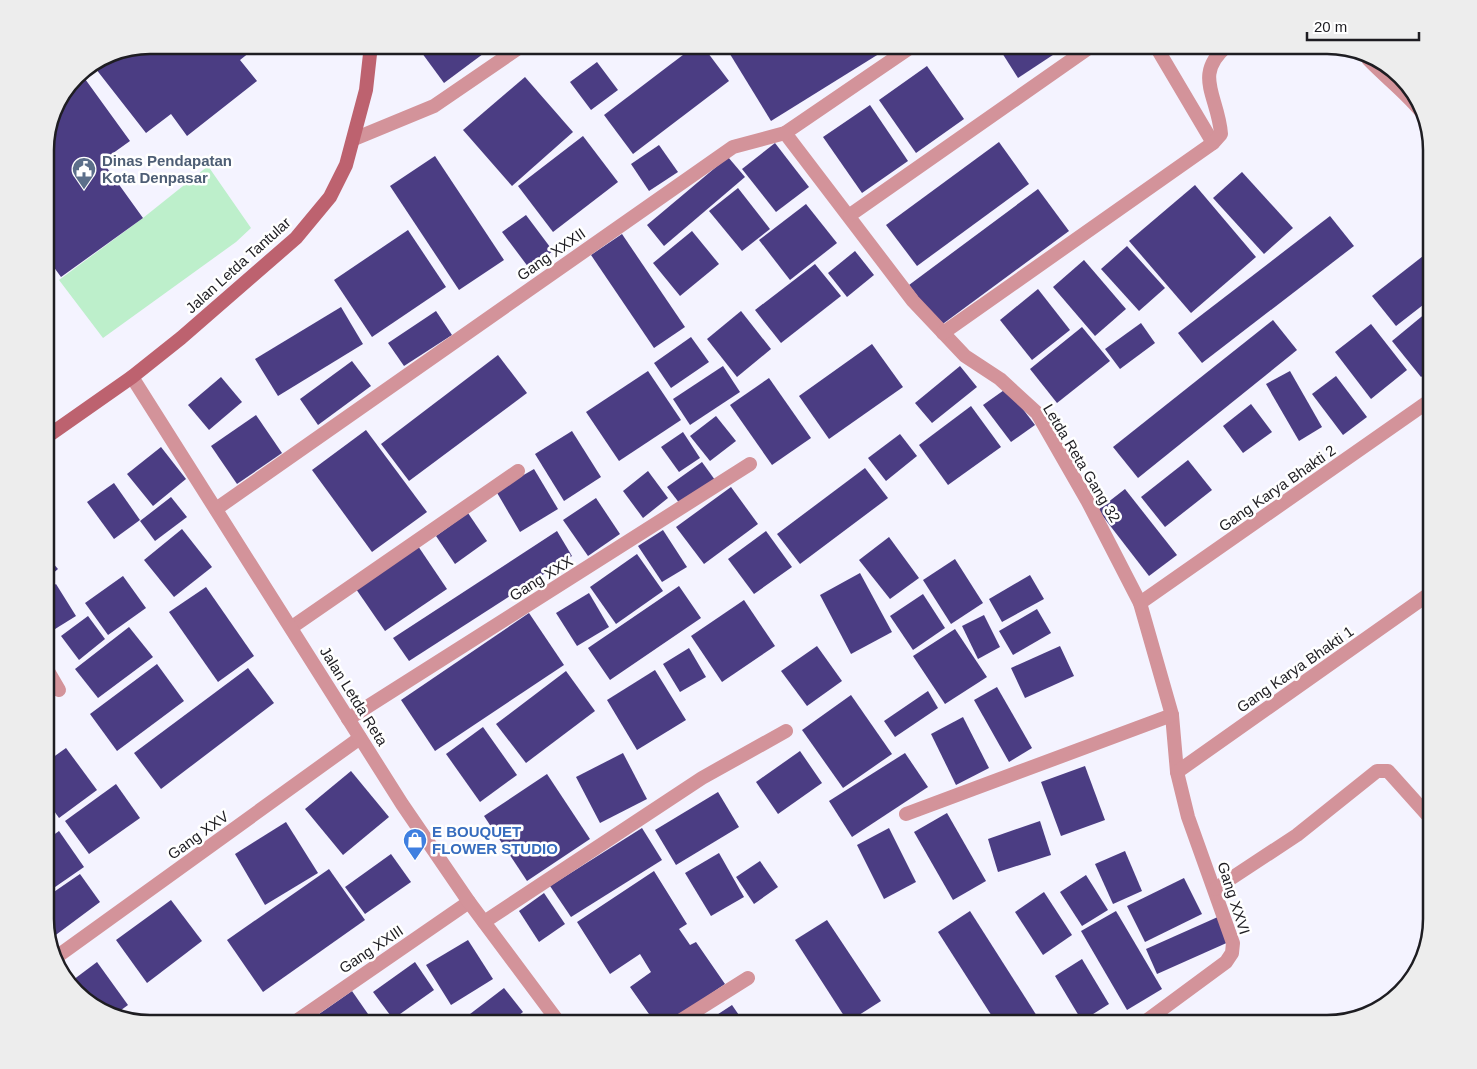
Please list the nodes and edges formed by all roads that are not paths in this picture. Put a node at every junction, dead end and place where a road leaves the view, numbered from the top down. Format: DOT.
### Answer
graph roads {
  1 [pos="370,54"];
  2 [pos="510,54"];
  3 [pos="901,54"];
  4 [pos="1080,54"];
  5 [pos="1160,54"];
  6 [pos="1217,54"];
  7 [pos="1377,68"];
  8 [pos="1405,95"];
  9 [pos="785,133"];
  10 [pos="354,138"];
  11 [pos="1214,143"];
  12 [pos="850,216"];
  13 [pos="943,333"];
  14 [pos="132,377"];
  15 [pos="1423,405"];
  16 [pos="54,432"];
  17 [pos="750,464"];
  18 [pos="518,471"];
  19 [pos="216,509"];
  20 [pos="1423,598"];
  21 [pos="1140,603"];
  22 [pos="292,627"];
  23 [pos="54,681"];
  24 [pos="59,690"];
  25 [pos="1172,715"];
  26 [pos="348,719"];
  27 [pos="786,731"];
  28 [pos="360,738"];
  29 [pos="1177,772"];
  30 [pos="1423,810"];
  31 [pos="906,814"];
  32 [pos="1215,889"];
  33 [pos="469,902"];
  34 [pos="484,922"];
  35 [pos="60,954"];
  36 [pos="748,978"];
  37 [pos="305,1015"];
  38 [pos="553,1015"];
  39 [pos="689,1015"];
  40 [pos="1154,1015"];
  1 -- 10 [label="main road, Jalan Letda Tantular"];
  2 -- 10 [label="street"];
  3 -- 9 [label="street, Gang XXXII"];
  4 -- 12 [label="street"];
  5 -- 11 [label="street"];
  6 -- 11 [label="street"];
  7 -- 8 [label="street"];
  9 -- 12 [label="street, Letda Reta Gang 32"];
  9 -- 19 [label="street, Gang XXXII"];
  10 -- 14 [label="main road, Jalan Letda Tantular"];
  11 -- 13 [label="street"];
  12 -- 13 [label="street, Letda Reta Gang 32"];
  13 -- 21 [label="street, Letda Reta Gang 32"];
  14 -- 16 [label="main road, Jalan Letda Tantular"];
  14 -- 19 [label="street, Jalan Letda Reta"];
  15 -- 21 [label="street, Gang Karya Bhakti 2"];
  17 -- 26 [label="street, Gang XXX"];
  18 -- 22 [label="street"];
  19 -- 22 [label="street, Jalan Letda Reta"];
  20 -- 29 [label="street, Gang Karya Bhakti 1"];
  21 -- 25 [label="street, Letda Reta Gang 32"];
  22 -- 26 [label="street, Jalan Letda Reta"];
  23 -- 24 [label="street"];
  25 -- 29 [label="street, Letda Reta Gang 32"];
  25 -- 31 [label="street"];
  26 -- 28 [label="street, Jalan Letda Reta"];
  27 -- 34 [label="street"];
  28 -- 33 [label="street, Jalan Letda Reta"];
  28 -- 35 [label="street, Gang XXV"];
  29 -- 32 [label="street, Gang XXVI"];
  30 -- 32 [label="street"];
  32 -- 40 [label="street, Gang XXVI"];
  33 -- 34 [label="street, Jalan Letda Reta"];
  33 -- 37 [label="street, Gang XXIII"];
  34 -- 38 [label="street, Jalan Letda Reta"];
  36 -- 39 [label="street"];
}
